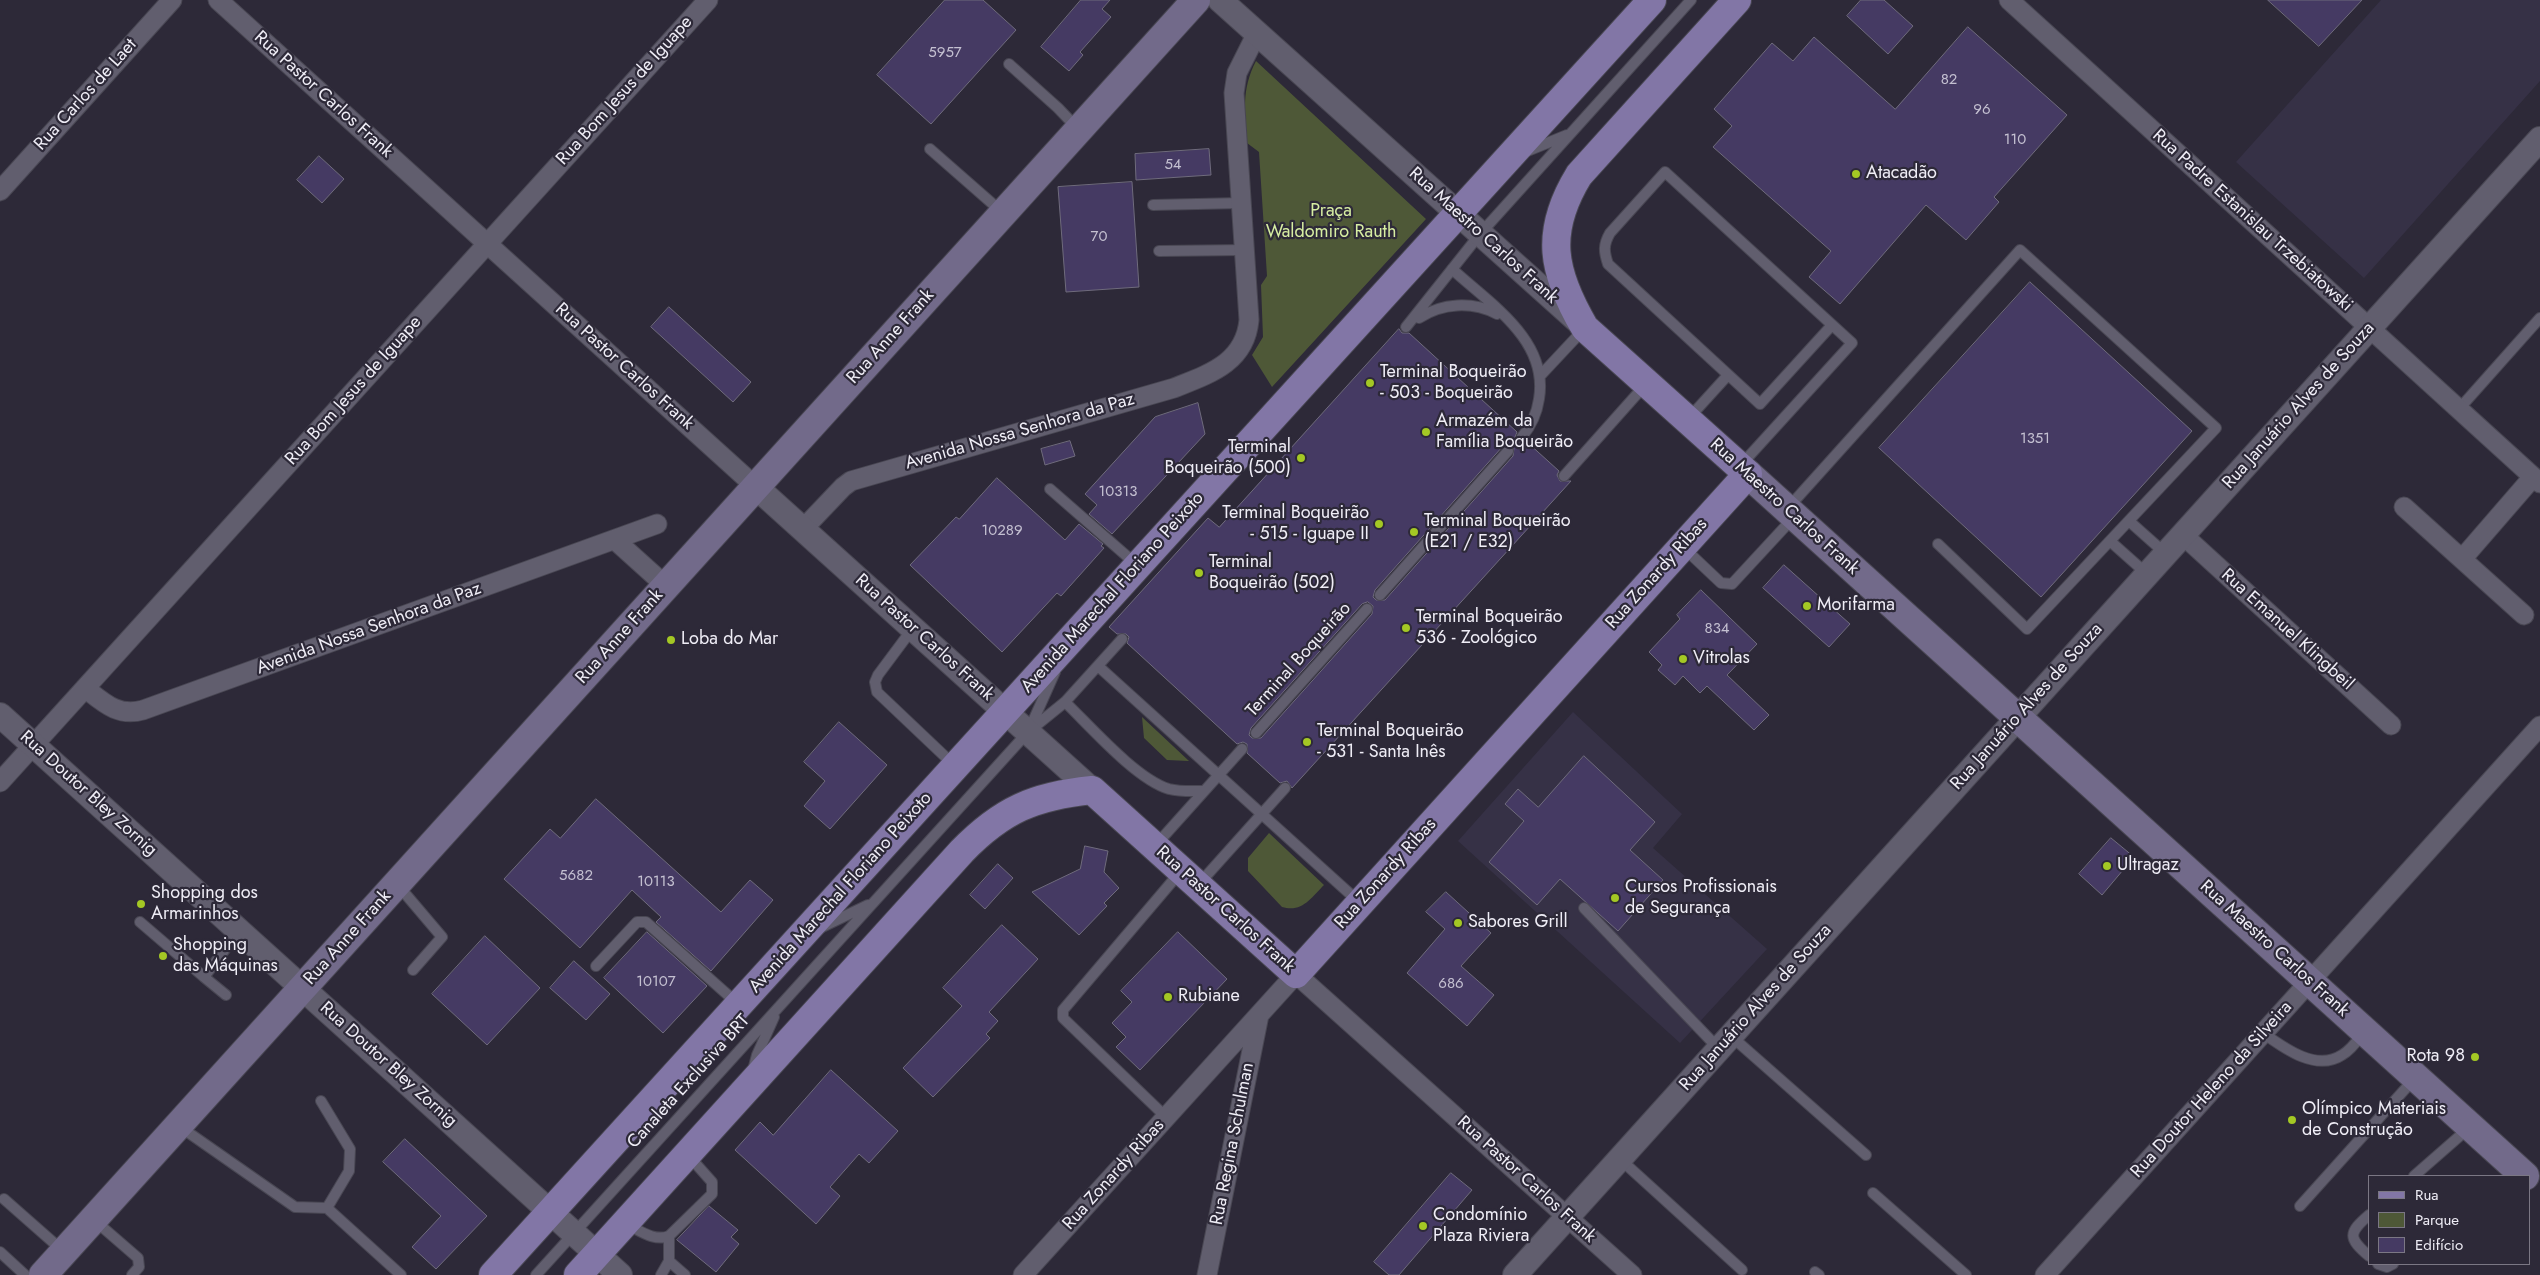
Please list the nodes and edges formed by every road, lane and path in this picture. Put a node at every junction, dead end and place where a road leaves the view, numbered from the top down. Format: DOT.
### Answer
graph roads {
  1 [pos="172,0"];
  2 [pos="218,0"];
  3 [pos="708,0"];
  4 [pos="1196,0"];
  5 [pos="1220,0"];
  6 [pos="1652,0"];
  7 [pos="1691,0"];
  8 [pos="1737,0"];
  9 [pos="2009,0"];
  10 [pos="1257,33"];
  11 [pos="1009,64"];
  12 [pos="1079,130"];
  13 [pos="1570,134"];
  14 [pos="2540,139"];
  15 [pos="930,149"];
  16 [pos="1507,160"];
  17 [pos="0,191"];
  18 [pos="1241,202"];
  19 [pos="1153,205"];
  20 [pos="1458,213"];
  21 [pos="1003,214"];
  22 [pos="1480,234"];
  23 [pos="487,244"];
  24 [pos="1244,250"];
  25 [pos="1158,251"];
  26 [pos="1452,269"];
  27 [pos="2540,318"];
  28 [pos="1507,319"];
  29 [pos="1832,325"];
  30 [pos="1585,328"];
  31 [pos="2370,328"];
  32 [pos="1728,375"];
  33 [pos="1540,376"];
  34 [pos="1646,383"];
  35 [pos="2459,409"];
  36 [pos="1687,420"];
  37 [pos="1522,437"];
  38 [pos="1508,452"];
  39 [pos="1744,470"];
  40 [pos="1564,476"];
  41 [pos="2537,480"];
  42 [pos="756,486"];
  43 [pos="1050,489"];
  44 [pos="2404,507"];
  45 [pos="1791,513"];
  46 [pos="2129,521"];
  47 [pos="657,524"];
  48 [pos="803,529"];
  49 [pos="2183,534"];
  50 [pos="615,540"];
  51 [pos="2110,541"];
  52 [pos="1938,544"];
  53 [pos="1682,546"];
  54 [pos="2166,554"];
  55 [pos="2462,559"];
  56 [pos="1138,565"];
  57 [pos="2147,574"];
  58 [pos="666,586"];
  59 [pos="1380,595"];
  60 [pos="1367,609"];
  61 [pos="2524,615"];
  62 [pos="913,628"];
  63 [pos="1122,639"];
  64 [pos="1067,644"];
  65 [pos="1098,666"];
  66 [pos="85,688"];
  67 [pos="1065,702"];
  68 [pos="1005,711"];
  69 [pos="0,715"];
  70 [pos="2018,718"];
  71 [pos="2391,725"];
  72 [pos="2540,726"];
  73 [pos="1028,732"];
  74 [pos="1256,733"];
  75 [pos="33,745"];
  76 [pos="1242,749"];
  77 [pos="955,766"];
  78 [pos="1218,774"];
  79 [pos="0,782"];
  80 [pos="1285,788"];
  81 [pos="1092,790"];
  82 [pos="1204,791"];
  83 [pos="1262,814"];
  84 [pos="1154,846"];
  85 [pos="1189,878"];
  86 [pos="396,884"];
  87 [pos="874,903"];
  88 [pos="1360,903"];
  89 [pos="1584,908"];
  90 [pos="140,922"];
  91 [pos="239,931"];
  92 [pos="791,948"];
  93 [pos="596,966"];
  94 [pos="413,970"];
  95 [pos="1296,974"];
  96 [pos="204,977"];
  97 [pos="2310,982"];
  98 [pos="302,988"];
  99 [pos="226,995"];
  100 [pos="739,1005"];
  101 [pos="778,1008"];
  102 [pos="1259,1014"];
  103 [pos="2365,1032"];
  104 [pos="2263,1033"];
  105 [pos="1725,1042"];
  106 [pos="2416,1077"];
  107 [pos="749,1086"];
  108 [pos="321,1101"];
  109 [pos="1166,1117"];
  110 [pos="178,1126"];
  111 [pos="2470,1127"];
  112 [pos="687,1154"];
  113 [pos="1866,1155"];
  114 [pos="1620,1158"];
  115 [pos="2415,1175"];
  116 [pos="2524,1175"];
  117 [pos="2530,1180"];
  118 [pos="2540,1190"];
  119 [pos="1873,1193"];
  120 [pos="4,1199"];
  121 [pos="2300,1206"];
  122 [pos="327,1208"];
  123 [pos="551,1212"];
  124 [pos="2368,1216"];
  125 [pos="1567,1217"];
  126 [pos="93,1219"];
  127 [pos="625,1223"];
  128 [pos="574,1233"];
  129 [pos="669,1236"];
  130 [pos="64,1251"];
  131 [pos="0,1252"];
  132 [pos="597,1254"];
  133 [pos="2368,1255"];
  134 [pos="669,1261"];
  135 [pos="1742,1270"];
  136 [pos="25,1275"];
  137 [pos="43,1275"];
  138 [pos="132,1275"];
  139 [pos="401,1275"];
  140 [pos="494,1275"];
  141 [pos="536,1275"];
  142 [pos="578,1275"];
  143 [pos="620,1275"];
  144 [pos="661,1275"];
  145 [pos="685,1275"];
  146 [pos="1023,1275"];
  147 [pos="1207,1275"];
  148 [pos="1515,1275"];
  149 [pos="1632,1275"];
  150 [pos="1966,1275"];
  151 [pos="2045,1275"];
  1 -- 17 [label="street, Rua Carlos de Laet"];
  2 -- 23 [label="street, Rua Pastor Carlos Frank"];
  3 -- 23 [label="street, Rua Bom Jesus de Iguape"];
  4 -- 12 [label="main road, Rua Anne Frank"];
  5 -- 10 [label="street, Rua Maestro Carlos Frank"];
  6 -- 16 [label="main road, Avenida Marechal Floriano Peixoto"];
  7 -- 13 [label="lane"];
  8 -- 30 [label="main road"];
  9 -- 31 [label="street, Rua Padre Estanislau Trzebiatowski"];
  10 -- 18 [label="street"];
  10 -- 20 [label="street, Rua Maestro Carlos Frank"];
  11 -- 12 [label="lane"];
  12 -- 21 [label="main road, Rua Anne Frank"];
  13 -- 16 [label="lane"];
  13 -- 22 [label="lane"];
  14 -- 31 [label="street, Rua Januário Alves de Souza"];
  15 -- 21 [label="lane"];
  16 -- 20 [label="main road, Avenida Marechal Floriano Peixoto"];
  18 -- 19 [label="lane"];
  18 -- 24 [label="street"];
  20 -- 22 [label="street, Rua Maestro Carlos Frank"];
  20 -- 56 [label="main road, Avenida Marechal Floriano Peixoto"];
  21 -- 42 [label="main road, Rua Anne Frank"];
  22 -- 26 [label="lane"];
  22 -- 30 [label="street, Rua Maestro Carlos Frank"];
  23 -- 42 [label="street, Rua Pastor Carlos Frank"];
  23 -- 66 [label="street, Rua Bom Jesus de Iguape"];
  24 -- 25 [label="lane"];
  24 -- 48 [label="street, Avenida Nossa Senhora da Paz"];
  26 -- 28 [label="lane"];
  26 -- 28 [label="lane"];
  27 -- 35 [label="lane"];
  28 -- 33 [label="lane"];
  29 -- 32 [label="lane"];
  29 -- 32 [label="lane"];
  29 -- 39 [label="lane"];
  30 -- 33 [label="lane"];
  30 -- 34 [label="main road, Rua Maestro Carlos Frank"];
  31 -- 35 [label="street, Rua Padre Estanislau Trzebiatowski"];
  31 -- 49 [label="street, Rua Januário Alves de Souza"];
  32 -- 36 [label="lane"];
  33 -- 37 [label="lane"];
  34 -- 36 [label="main road, Rua Maestro Carlos Frank"];
  34 -- 40 [label="lane"];
  35 -- 41 [label="street, Rua Padre Estanislau Trzebiatowski"];
  36 -- 39 [label="main road, Rua Maestro Carlos Frank"];
  38 -- 59 [label="lane"];
  39 -- 45 [label="main road, Rua Maestro Carlos Frank"];
  39 -- 53 [label="main road, Rua Zonardy Ribas"];
  41 -- 55 [label="street"];
  42 -- 48 [label="street, Rua Pastor Carlos Frank"];
  42 -- 58 [label="main road, Rua Anne Frank"];
  43 -- 56 [label="lane"];
  44 -- 55 [label="street"];
  45 -- 46 [label="lane"];
  45 -- 53 [label="lane"];
  45 -- 70 [label="main road, Rua Maestro Carlos Frank"];
  46 -- 51 [label="lane"];
  46 -- 54 [label="lane"];
  47 -- 50 [label="street, Avenida Nossa Senhora da Paz"];
  48 -- 62 [label="street, Rua Pastor Carlos Frank"];
  49 -- 54 [label="street, Rua Januário Alves de Souza"];
  49 -- 71 [label="street, Rua Emanuel Klingbeil"];
  50 -- 58 [label="street"];
  50 -- 66 [label="street, Avenida Nossa Senhora da Paz"];
  51 -- 52 [label="lane"];
  51 -- 57 [label="lane"];
  53 -- 88 [label="main road, Rua Zonardy Ribas"];
  54 -- 57 [label="street, Rua Januário Alves de Souza"];
  55 -- 61 [label="street"];
  56 -- 64 [label="main road, Avenida Marechal Floriano Peixoto"];
  57 -- 70 [label="street, Rua Januário Alves de Souza"];
  58 -- 86 [label="main road, Rua Anne Frank"];
  60 -- 74 [label="lane, Terminal Boqueirão"];
  62 -- 68 [label="street, Rua Pastor Carlos Frank"];
  62 -- 77 [label="lane"];
  63 -- 65 [label="lane"];
  64 -- 68 [label="main road, Avenida Marechal Floriano Peixoto"];
  64 -- 73 [label="lane, Canaleta Exclusiva BRT"];
  65 -- 67 [label="lane, Canaleta Exclusiva BRT"];
  65 -- 78 [label="lane"];
  66 -- 75 [label="street, Rua Bom Jesus de Iguape"];
  67 -- 73 [label="lane, Canaleta Exclusiva BRT"];
  67 -- 82 [label="lane"];
  68 -- 73 [label="street, Rua Pastor Carlos Frank"];
  68 -- 77 [label="main road, Avenida Marechal Floriano Peixoto"];
  69 -- 75 [label="street, Rua Doutor Bley Zornig"];
  70 -- 97 [label="main road, Rua Maestro Carlos Frank"];
  70 -- 105 [label="street, Rua Januário Alves de Souza"];
  72 -- 97 [label="street, Rua Doutor Heleno da Silveira"];
  73 -- 81 [label="street, Rua Pastor Carlos Frank"];
  73 -- 87 [label="lane, Canaleta Exclusiva BRT"];
  75 -- 79 [label="street, Rua Bom Jesus de Iguape"];
  75 -- 91 [label="street, Rua Doutor Bley Zornig"];
  76 -- 78 [label="lane"];
  77 -- 92 [label="main road, Avenida Marechal Floriano Peixoto"];
  78 -- 82 [label="lane"];
  78 -- 83 [label="lane"];
  80 -- 83 [label="lane"];
  81 -- 84 [label="main road, Rua Pastor Carlos Frank"];
  81 -- 107 [label="main road"];
  82 -- 84 [label="lane"];
  83 -- 85 [label="lane"];
  83 -- 88 [label="lane"];
  84 -- 85 [label="main road, Rua Pastor Carlos Frank"];
  85 -- 95 [label="main road, Rua Pastor Carlos Frank"];
  85 -- 109 [label="lane"];
  86 -- 94 [label="lane"];
  86 -- 98 [label="main road, Rua Anne Frank"];
  87 -- 92 [label="lane"];
  87 -- 101 [label="lane, Canaleta Exclusiva BRT"];
  88 -- 95 [label="main road, Rua Zonardy Ribas"];
  89 -- 105 [label="lane"];
  90 -- 96 [label="lane"];
  91 -- 96 [label="lane"];
  91 -- 98 [label="street, Rua Doutor Bley Zornig"];
  92 -- 100 [label="main road, Avenida Marechal Floriano Peixoto"];
  93 -- 100 [label="lane"];
  95 -- 102 [label="street, Rua Zonardy Ribas"];
  95 -- 125 [label="street, Rua Pastor Carlos Frank"];
  96 -- 99 [label="lane"];
  97 -- 103 [label="main road, Rua Maestro Carlos Frank"];
  97 -- 104 [label="street, Rua Doutor Heleno da Silveira"];
  98 -- 110 [label="main road, Rua Anne Frank"];
  98 -- 123 [label="street, Rua Doutor Bley Zornig"];
  100 -- 123 [label="main road, Avenida Marechal Floriano Peixoto"];
  101 -- 107 [label="lane"];
  101 -- 128 [label="lane, Canaleta Exclusiva BRT"];
  102 -- 109 [label="street, Rua Zonardy Ribas"];
  102 -- 147 [label="street, Rua Regina Schulman"];
  103 -- 104 [label="lane"];
  103 -- 106 [label="main road, Rua Maestro Carlos Frank"];
  104 -- 151 [label="street, Rua Doutor Heleno da Silveira"];
  105 -- 113 [label="lane"];
  105 -- 114 [label="street, Rua Januário Alves de Souza"];
  106 -- 111 [label="main road, Rua Maestro Carlos Frank"];
  106 -- 121 [label="lane"];
  107 -- 112 [label="main road"];
  108 -- 122 [label="lane"];
  109 -- 146 [label="street, Rua Zonardy Ribas"];
  110 -- 122 [label="lane"];
  110 -- 126 [label="main road, Rua Anne Frank"];
  111 -- 115 [label="lane"];
  111 -- 116 [label="main road, Rua Maestro Carlos Frank"];
  112 -- 127 [label="main road"];
  112 -- 129 [label="lane"];
  114 -- 125 [label="street, Rua Januário Alves de Souza"];
  114 -- 135 [label="lane"];
  117 -- 118 [label="main road"];
  119 -- 150 [label="lane"];
  120 -- 130 [label="lane"];
  122 -- 139 [label="lane"];
  123 -- 128 [label="street, Rua Doutor Bley Zornig"];
  123 -- 140 [label="main road, Avenida Marechal Floriano Peixoto"];
  124 -- 133 [label="lane"];
  125 -- 148 [label="street, Rua Januário Alves de Souza"];
  125 -- 149 [label="street, Rua Pastor Carlos Frank"];
  126 -- 130 [label="main road, Rua Anne Frank"];
  126 -- 138 [label="lane"];
  127 -- 129 [label="lane"];
  127 -- 132 [label="main road"];
  128 -- 132 [label="street, Rua Doutor Bley Zornig"];
  128 -- 141 [label="lane, Canaleta Exclusiva BRT"];
  129 -- 134 [label="lane"];
  130 -- 137 [label="main road, Rua Anne Frank"];
  131 -- 136 [label="lane"];
  132 -- 142 [label="main road"];
  132 -- 143 [label="street, Rua Doutor Bley Zornig"];
  134 -- 144 [label="lane"];
  134 -- 145 [label="lane"];
}
